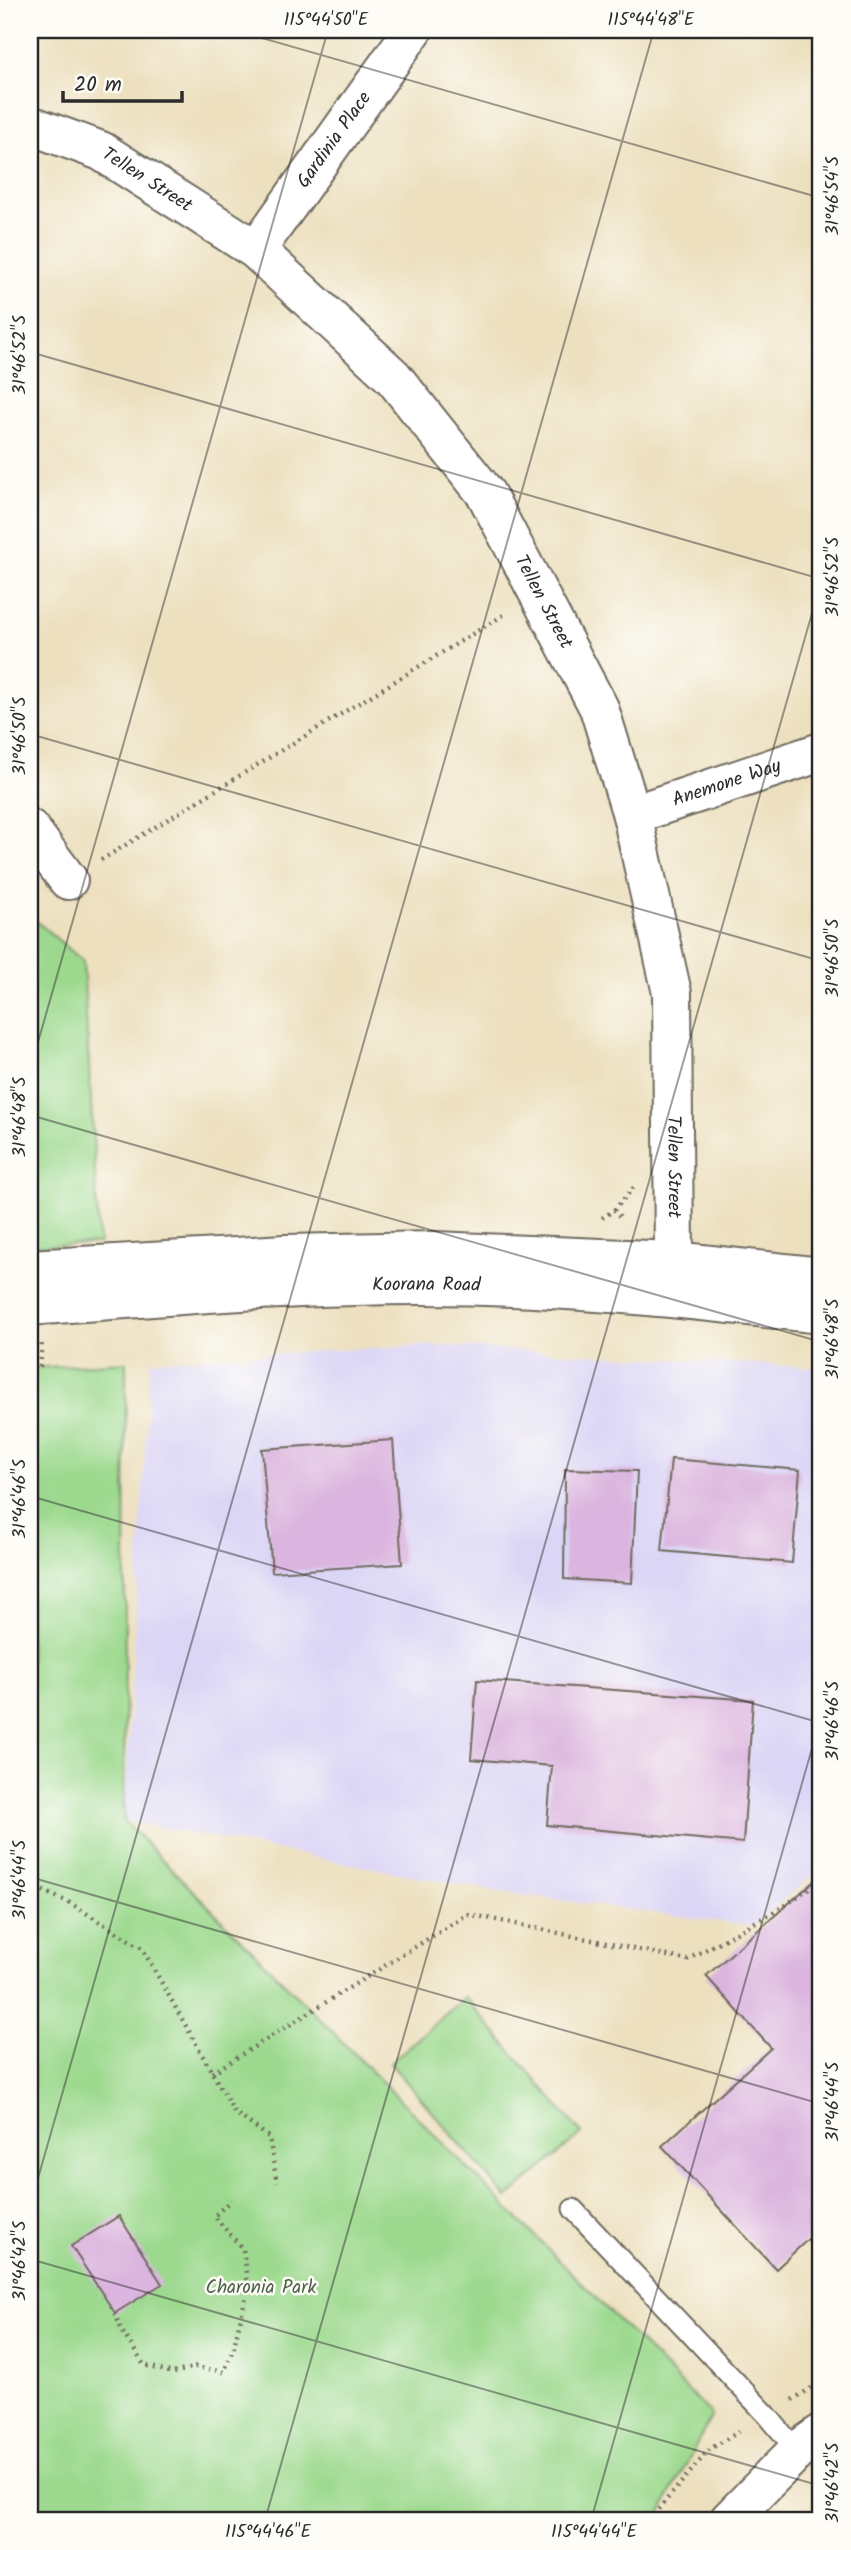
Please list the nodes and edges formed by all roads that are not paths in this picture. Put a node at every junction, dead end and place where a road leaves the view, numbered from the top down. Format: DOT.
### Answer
graph roads {
  1 [pos="413,30"];
  2 [pos="30,125"];
  3 [pos="256,250"];
  4 [pos="821,752"];
  5 [pos="632,815"];
  6 [pos="30,829"];
  7 [pos="68,880"];
  8 [pos="30,1269"];
  9 [pos="821,1277"];
  10 [pos="672,1279"];
  11 [pos="30,1306"];
  12 [pos="821,1314"];
  13 [pos="573,2209"];
  14 [pos="809,2442"];
  15 [pos="729,2520"];
  1 -- 3 [label="street, Gardinia Place"];
  2 -- 3 [label="street, Tellen Street"];
  3 -- 5 [label="street, Tellen Street"];
  4 -- 5 [label="street, Anemone Way"];
  5 -- 10 [label="street, Tellen Street"];
  6 -- 7 [label="street"];
  8 -- 10 [label="street, Koorana Road"];
  9 -- 10 [label="street, Koorana Road"];
  10 -- 11 [label="street, Koorana Road"];
  10 -- 12 [label="street, Koorana Road"];
  13 -- 14 [label="lane"];
  14 -- 15 [label="street"];
}
